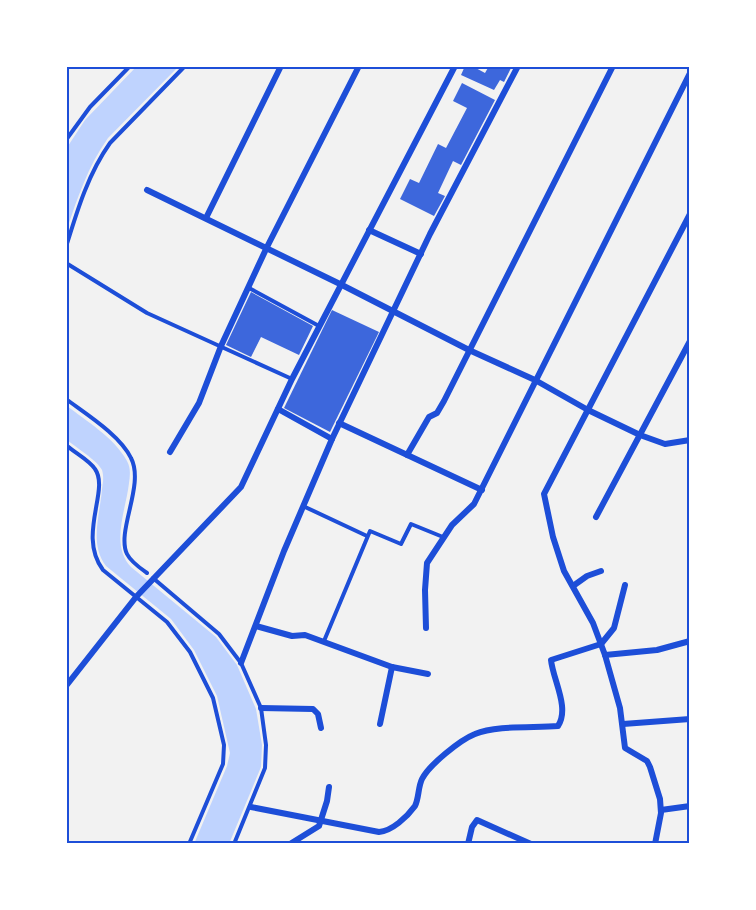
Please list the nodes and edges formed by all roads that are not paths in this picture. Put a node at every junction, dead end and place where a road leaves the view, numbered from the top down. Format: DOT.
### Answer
graph roads {
  1 [pos="130,66"];
  2 [pos="185,66"];
  3 [pos="281,66"];
  4 [pos="359,66"];
  5 [pos="455,66"];
  6 [pos="518,66"];
  7 [pos="613,66"];
  8 [pos="690,73"];
  9 [pos="66,140"];
  10 [pos="147,190"];
  11 [pos="690,214"];
  12 [pos="206,218"];
  13 [pos="369,230"];
  14 [pos="66,247"];
  15 [pos="267,248"];
  16 [pos="421,254"];
  17 [pos="66,263"];
  18 [pos="340,284"];
  19 [pos="248,288"];
  20 [pos="394,311"];
  21 [pos="319,326"];
  22 [pos="690,341"];
  23 [pos="221,346"];
  24 [pos="469,350"];
  25 [pos="292,379"];
  26 [pos="535,380"];
  27 [pos="66,399"];
  28 [pos="278,409"];
  29 [pos="588,410"];
  30 [pos="339,423"];
  31 [pos="640,435"];
  32 [pos="332,439"];
  33 [pos="690,440"];
  34 [pos="66,445"];
  35 [pos="170,452"];
  36 [pos="407,455"];
  37 [pos="482,490"];
  38 [pos="303,506"];
  39 [pos="596,517"];
  40 [pos="367,536"];
  41 [pos="443,537"];
  42 [pos="601,571"];
  43 [pos="147,573"];
  44 [pos="153,578"];
  45 [pos="625,585"];
  46 [pos="573,586"];
  47 [pos="136,597"];
  48 [pos="256,626"];
  49 [pos="426,628"];
  50 [pos="690,641"];
  51 [pos="324,642"];
  52 [pos="601,645"];
  53 [pos="605,655"];
  54 [pos="241,663"];
  55 [pos="392,667"];
  56 [pos="428,674"];
  57 [pos="66,686"];
  58 [pos="261,708"];
  59 [pos="690,719"];
  60 [pos="380,724"];
  61 [pos="622,724"];
  62 [pos="321,729"];
  63 [pos="329,787"];
  64 [pos="690,806"];
  65 [pos="251,807"];
  66 [pos="661,810"];
  67 [pos="320,821"];
  68 [pos="189,844"];
  69 [pos="234,844"];
  70 [pos="290,844"];
  71 [pos="468,844"];
  72 [pos="531,844"];
  73 [pos="655,844"];
  1 -- 9 [label="lane"];
  2 -- 14 [label="lane"];
  3 -- 12 [label="street"];
  4 -- 15 [label="street"];
  5 -- 13 [label="street"];
  6 -- 16 [label="street"];
  7 -- 24 [label="street"];
  8 -- 26 [label="street"];
  10 -- 12 [label="street"];
  11 -- 29 [label="street"];
  12 -- 15 [label="street"];
  13 -- 16 [label="street"];
  13 -- 18 [label="street"];
  15 -- 18 [label="street"];
  15 -- 19 [label="street"];
  16 -- 20 [label="street"];
  17 -- 23 [label="lane"];
  18 -- 20 [label="street"];
  18 -- 21 [label="street"];
  19 -- 21 [label="lane"];
  19 -- 23 [label="street"];
  20 -- 24 [label="street"];
  20 -- 30 [label="street"];
  21 -- 25 [label="street"];
  22 -- 31 [label="street"];
  23 -- 25 [label="lane"];
  23 -- 35 [label="street"];
  24 -- 26 [label="street"];
  24 -- 36 [label="street"];
  25 -- 28 [label="street"];
  26 -- 29 [label="street"];
  26 -- 37 [label="street"];
  27 -- 43 [label="lane"];
  28 -- 32 [label="street"];
  28 -- 44 [label="street"];
  29 -- 31 [label="street"];
  29 -- 46 [label="street"];
  30 -- 32 [label="street"];
  30 -- 36 [label="street"];
  31 -- 33 [label="street"];
  31 -- 39 [label="street"];
  32 -- 38 [label="street"];
  34 -- 47 [label="lane"];
  36 -- 37 [label="street"];
  37 -- 41 [label="street"];
  38 -- 40 [label="lane"];
  38 -- 48 [label="street"];
  40 -- 41 [label="lane"];
  40 -- 51 [label="lane"];
  41 -- 49 [label="street"];
  42 -- 46 [label="street"];
  44 -- 47 [label="street"];
  44 -- 54 [label="lane"];
  45 -- 52 [label="street"];
  46 -- 52 [label="street"];
  47 -- 57 [label="street"];
  47 -- 68 [label="lane"];
  48 -- 51 [label="street"];
  48 -- 54 [label="street"];
  50 -- 53 [label="street"];
  51 -- 55 [label="street"];
  52 -- 53 [label="street"];
  52 -- 67 [label="street"];
  53 -- 61 [label="street"];
  54 -- 58 [label="lane"];
  55 -- 56 [label="street"];
  55 -- 60 [label="street"];
  58 -- 62 [label="street"];
  58 -- 65 [label="lane"];
  59 -- 61 [label="street"];
  61 -- 66 [label="street"];
  63 -- 67 [label="street"];
  64 -- 66 [label="street"];
  65 -- 67 [label="street"];
  65 -- 69 [label="lane"];
  66 -- 73 [label="street"];
  67 -- 70 [label="street"];
  71 -- 72 [label="street"];
}
